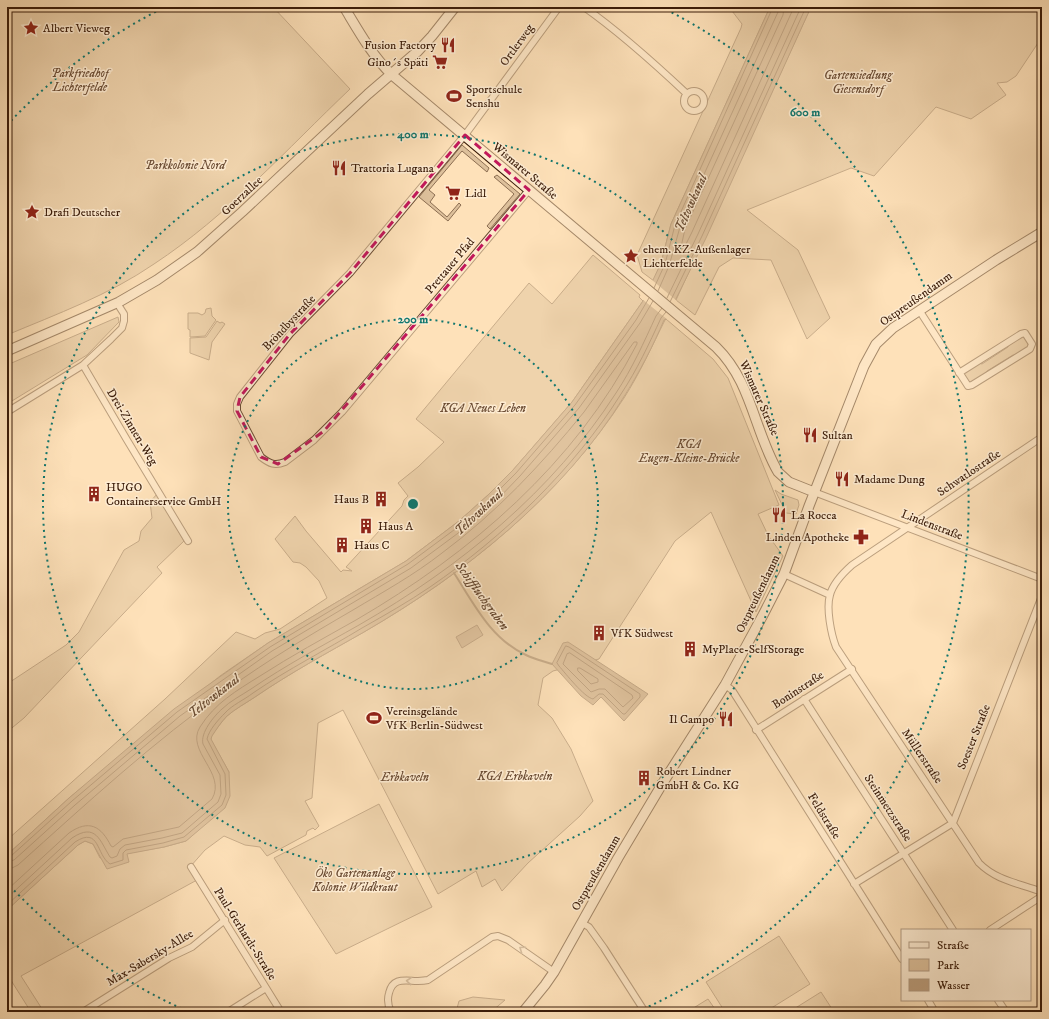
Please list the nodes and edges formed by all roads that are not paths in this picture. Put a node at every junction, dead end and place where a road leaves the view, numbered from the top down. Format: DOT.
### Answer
graph roads {
  1 [pos="344,7"];
  2 [pos="455,7"];
  3 [pos="559,7"];
  4 [pos="584,7"];
  5 [pos="391,74"];
  6 [pos="687,94"];
  7 [pos="465,136"];
  8 [pos="529,190"];
  9 [pos="1042,232"];
  10 [pos="117,303"];
  11 [pos="919,310"];
  12 [pos="7,350"];
  13 [pos="83,365"];
  14 [pos="959,373"];
  15 [pos="7,412"];
  16 [pos="342,412"];
  17 [pos="1042,437"];
  18 [pos="814,492"];
  19 [pos="908,527"];
  20 [pos="188,541"];
  21 [pos="784,574"];
  22 [pos="1042,579"];
  23 [pos="830,596"];
  24 [pos="1042,596"];
  25 [pos="852,668"];
  26 [pos="725,685"];
  27 [pos="804,699"];
  28 [pos="756,730"];
  29 [pos="953,823"];
  30 [pos="904,854"];
  31 [pos="191,868"];
  32 [pos="854,884"];
  33 [pos="1042,892"];
  34 [pos="1042,896"];
  35 [pos="225,920"];
  36 [pos="582,923"];
  37 [pos="952,929"];
  38 [pos="992,929"];
  39 [pos="901,957"];
  40 [pos="554,972"];
  41 [pos="266,988"];
  42 [pos="929,1001"];
  43 [pos="999,1001"];
  44 [pos="84,1012"];
  45 [pos="228,1012"];
  46 [pos="281,1012"];
  47 [pos="391,1012"];
  48 [pos="523,1012"];
  49 [pos="645,1012"];
  50 [pos="935,1012"];
  51 [pos="1006,1012"];
  1 -- 5 [label="main road, Wismarer Straße"];
  2 -- 5 [label="main road, Goerzallee"];
  3 -- 7 [label="street, Ortlerweg"];
  4 -- 6 [label="street"];
  5 -- 7 [label="main road, Wismarer Straße"];
  5 -- 10 [label="main road, Goerzallee"];
  7 -- 8 [label="main road, Wismarer Straße"];
  7 -- 16 [label="street, Bröndbystraße"];
  8 -- 16 [label="street, Prettauer Pfad"];
  8 -- 18 [label="main road, Wismarer Straße"];
  9 -- 11 [label="main road, Ostpreußendamm"];
  10 -- 12 [label="main road, Goerzallee"];
  10 -- 13 [label="street"];
  11 -- 14 [label="street"];
  11 -- 18 [label="main road, Ostpreußendamm"];
  13 -- 15 [label="street"];
  13 -- 20 [label="street, Drei-Zinnen-Weg"];
  14 -- 14 [label="street"];
  17 -- 19 [label="street, Schwatlostraße"];
  18 -- 19 [label="street, Lindenstraße"];
  18 -- 21 [label="main road, Ostpreußendamm"];
  19 -- 22 [label="street, Lindenstraße"];
  19 -- 23 [label="street, Müllerstraße"];
  21 -- 23 [label="street"];
  21 -- 26 [label="main road, Ostpreußendamm"];
  23 -- 25 [label="street, Müllerstraße"];
  24 -- 29 [label="street, Soester Straße"];
  25 -- 27 [label="street, Boninstraße"];
  25 -- 29 [label="street, Müllerstraße"];
  26 -- 28 [label="street, Feldstraße"];
  26 -- 36 [label="main road, Ostpreußendamm"];
  27 -- 28 [label="street, Boninstraße"];
  27 -- 30 [label="street, Steinmetzstraße"];
  28 -- 32 [label="street, Feldstraße"];
  29 -- 30 [label="street"];
  29 -- 33 [label="street, Müllerstraße"];
  30 -- 32 [label="street"];
  30 -- 37 [label="street, Steinmetzstraße"];
  31 -- 35 [label="street, Paul-Gerhardt-Straße"];
  32 -- 39 [label="street, Feldstraße"];
  34 -- 38 [label="street"];
  35 -- 41 [label="street, Paul-Gerhardt-Straße"];
  35 -- 44 [label="street, Max-Sabersky-Allee"];
  36 -- 40 [label="main road, Ostpreußendamm"];
  36 -- 49 [label="street"];
  40 -- 47 [label="street, one-way"];
  40 -- 48 [label="main road, Ostpreußendamm"];
  41 -- 45 [label="street"];
  41 -- 46 [label="street, Paul-Gerhardt-Straße"];
  42 -- 50 [label="street"];
  43 -- 51 [label="street"];
}
